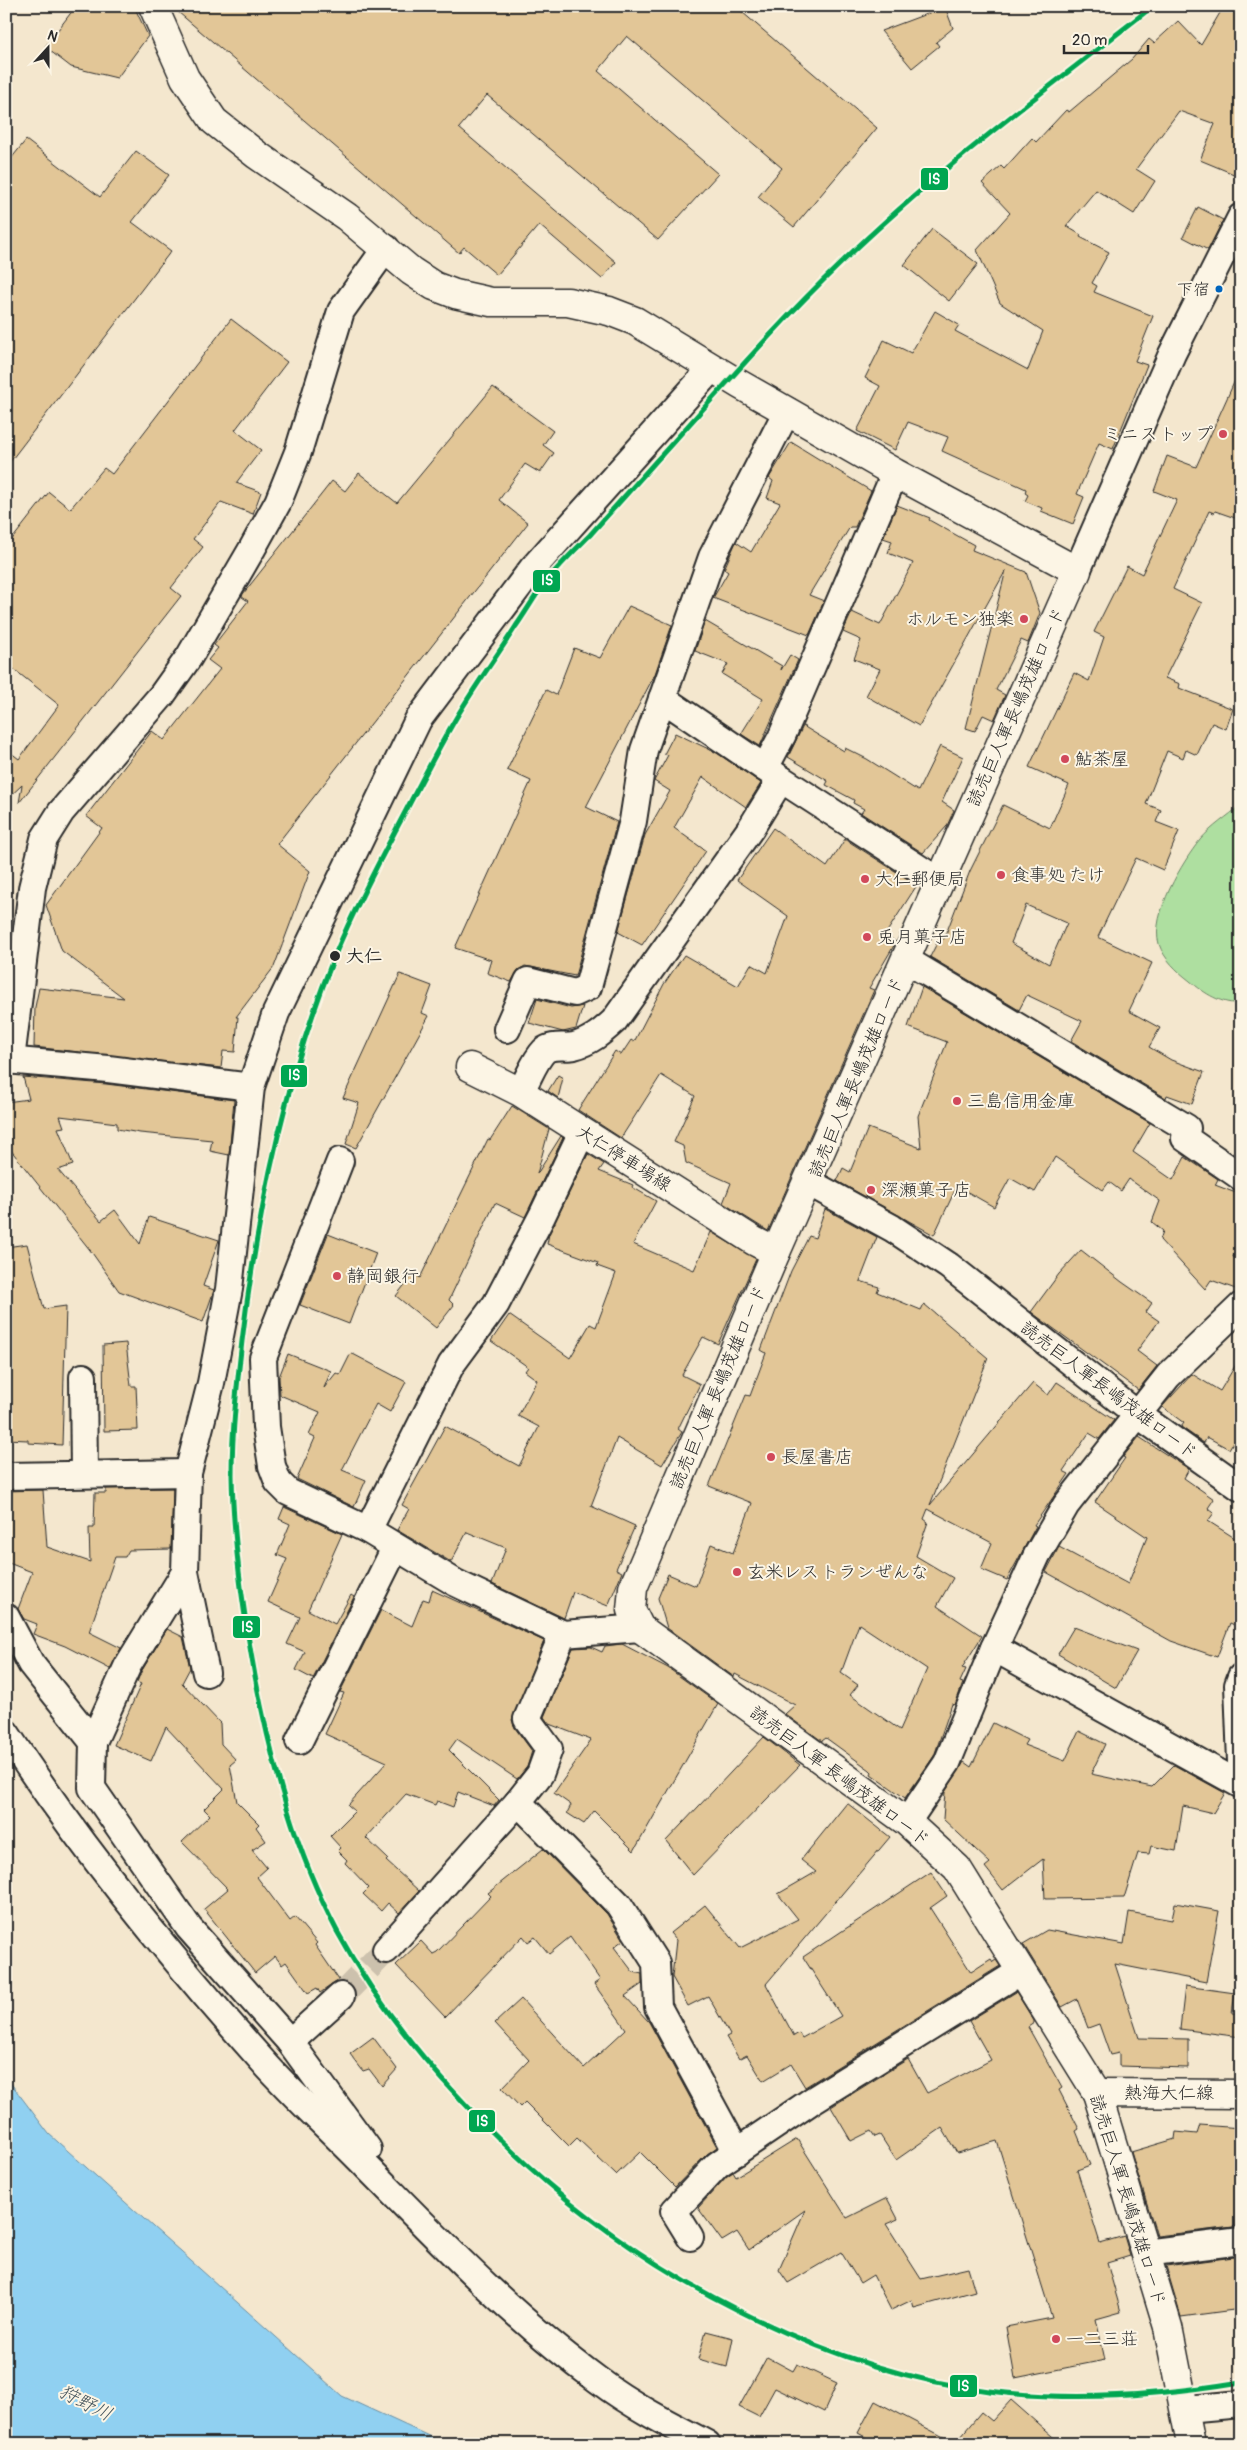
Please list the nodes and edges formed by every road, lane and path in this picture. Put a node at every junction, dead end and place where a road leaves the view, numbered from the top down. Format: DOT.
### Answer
graph roads {
  1 [pos="153,6"];
  2 [pos="1241,217"];
  3 [pos="386,248"];
  4 [pos="712,368"];
  5 [pos="787,411"];
  6 [pos="894,473"];
  7 [pos="1077,571"];
  8 [pos="662,698"];
  9 [pos="773,774"];
  10 [pos="940,882"];
  11 [pos="906,960"];
  12 [pos="507,1029"];
  13 [pos="9,1060"];
  14 [pos="470,1067"];
  15 [pos="251,1087"];
  16 [pos="520,1092"];
  17 [pos="582,1132"];
  18 [pos="340,1161"];
  19 [pos="1241,1177"];
  20 [pos="808,1182"];
  21 [pos="776,1252"];
  22 [pos="1241,1306"];
  23 [pos="83,1377"];
  24 [pos="1137,1414"];
  25 [pos="188,1473"];
  26 [pos="84,1474"];
  27 [pos="6,1476"];
  28 [pos="1241,1488"];
  29 [pos="368,1530"];
  30 [pos="395,1548"];
  31 [pos="185,1572"];
  32 [pos="6,1617"];
  33 [pos="640,1628"];
  34 [pos="563,1634"];
  35 [pos="994,1648"];
  36 [pos="206,1673"];
  37 [pos="1241,1677"];
  38 [pos="6,1734"];
  39 [pos="299,1741"];
  40 [pos="93,1742"];
  41 [pos="1241,1762"];
  42 [pos="1241,1785"];
  43 [pos="518,1802"];
  44 [pos="907,1822"];
  45 [pos="386,1950"];
  46 [pos="1021,1971"];
  47 [pos="341,1996"];
  48 [pos="290,2042"];
  49 [pos="1097,2093"];
  50 [pos="1241,2094"];
  51 [pos="738,2152"];
  52 [pos="378,2178"];
  53 [pos="690,2237"];
  54 [pos="1241,2241"];
  55 [pos="1145,2252"];
  56 [pos="1241,2404"];
  57 [pos="1186,2409"];
  58 [pos="707,2444"];
  59 [pos="1191,2444"];
  1 -- 3 [label="main road"];
  2 -- 7 [label="street"];
  3 -- 4 [label="main road"];
  3 -- 13 [label="street"];
  4 -- 5 [label="main road"];
  4 -- 15 [label="street"];
  5 -- 6 [label="main road"];
  5 -- 8 [label="street"];
  6 -- 7 [label="main road"];
  6 -- 9 [label="street"];
  7 -- 10 [label="main road, 読売巨人軍長嶋茂雄ロード"];
  8 -- 9 [label="street"];
  8 -- 12 [label="street"];
  9 -- 10 [label="street"];
  9 -- 16 [label="street"];
  10 -- 11 [label="main road, 読売巨人軍長嶋茂雄ロード"];
  11 -- 19 [label="street"];
  11 -- 20 [label="main road, 読売巨人軍長嶋茂雄ロード"];
  13 -- 15 [label="street"];
  14 -- 16 [label="main road, 大仁停車場線"];
  15 -- 25 [label="street"];
  16 -- 17 [label="main road, 大仁停車場線"];
  17 -- 21 [label="main road, 大仁停車場線"];
  17 -- 29 [label="street"];
  18 -- 29 [label="street"];
  20 -- 21 [label="main road, 読売巨人軍 長嶋茂雄ロード"];
  20 -- 24 [label="street, 読売巨人軍長嶋茂雄ロード"];
  21 -- 33 [label="main road, 読売巨人軍 長嶋茂雄ロード"];
  22 -- 24 [label="street"];
  23 -- 26 [label="street"];
  24 -- 28 [label="street, 読売巨人軍長嶋茂雄ロード"];
  24 -- 35 [label="street"];
  25 -- 26 [label="street"];
  25 -- 31 [label="street"];
  26 -- 27 [label="street"];
  29 -- 30 [label="street"];
  30 -- 34 [label="street"];
  30 -- 39 [label="street"];
  31 -- 36 [label="street"];
  31 -- 40 [label="street"];
  32 -- 40 [label="street"];
  33 -- 34 [label="street"];
  33 -- 44 [label="main road, 読売巨人軍 長嶋茂雄ロード"];
  34 -- 43 [label="street"];
  35 -- 42 [label="street"];
  35 -- 44 [label="street"];
  37 -- 41 [label="street"];
  38 -- 52 [label="street"];
  40 -- 48 [label="street"];
  43 -- 45 [label="street"];
  43 -- 51 [label="street"];
  44 -- 46 [label="main road, 読売巨人軍 長嶋茂雄ロード"];
  46 -- 49 [label="main road, 読売巨人軍 長嶋茂雄ロード"];
  46 -- 51 [label="street"];
  47 -- 48 [label="street"];
  48 -- 52 [label="street"];
  49 -- 50 [label="main road, 熱海大仁線"];
  49 -- 55 [label="main road, 読売巨人軍 長嶋茂雄ロード"];
  51 -- 53 [label="street"];
  52 -- 58 [label="street"];
  54 -- 55 [label="street"];
  55 -- 57 [label="main road, 読売巨人軍 長嶋茂雄ロード"];
  56 -- 57 [label="street"];
  57 -- 59 [label="main road, 読売巨人軍 長嶋茂雄ロード"];
}
